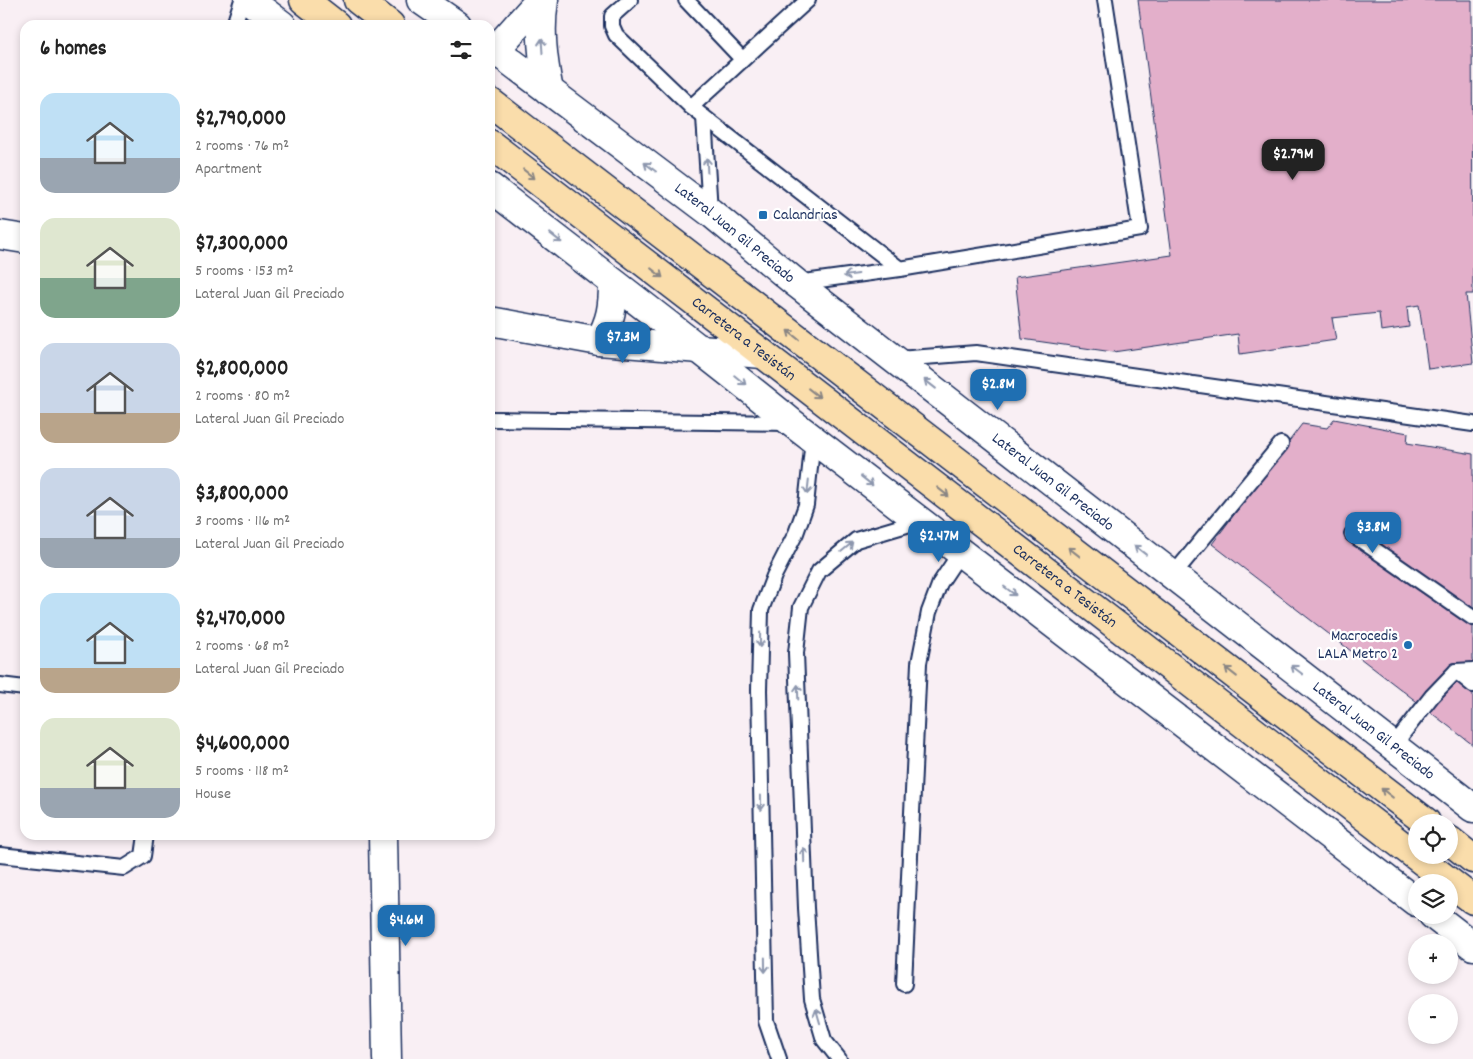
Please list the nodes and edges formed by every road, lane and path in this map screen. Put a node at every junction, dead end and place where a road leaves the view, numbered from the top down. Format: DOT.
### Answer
graph roads {
  1 [pos="242,0"];
  2 [pos="249,0"];
  3 [pos="304,0"];
  4 [pos="358,0"];
  5 [pos="421,0"];
  6 [pos="540,0"];
  7 [pos="544,0"];
  8 [pos="630,0"];
  9 [pos="686,0"];
  10 [pos="808,0"];
  11 [pos="1105,0"];
  12 [pos="236,20"];
  13 [pos="275,20"];
  14 [pos="330,20"];
  15 [pos="384,20"];
  16 [pos="450,20"];
  17 [pos="495,48"];
  18 [pos="495,53"];
  19 [pos="742,59"];
  20 [pos="549,91"];
  21 [pos="495,106"];
  22 [pos="691,107"];
  23 [pos="704,118"];
  24 [pos="495,148"];
  25 [pos="495,190"];
  26 [pos="710,212"];
  27 [pos="0,235"];
  28 [pos="20,238"];
  29 [pos="900,269"];
  30 [pos="796,283"];
  31 [pos="613,284"];
  32 [pos="495,322"];
  33 [pos="599,340"];
  34 [pos="701,348"];
  35 [pos="763,354"];
  36 [pos="898,359"];
  37 [pos="495,419"];
  38 [pos="1473,424"];
  39 [pos="803,431"];
  40 [pos="1281,444"];
  41 [pos="920,521"];
  42 [pos="1352,534"];
  43 [pos="960,553"];
  44 [pos="1172,575"];
  45 [pos="1473,618"];
  46 [pos="1473,670"];
  47 [pos="1456,671"];
  48 [pos="0,685"];
  49 [pos="1473,685"];
  50 [pos="20,687"];
  51 [pos="1394,745"];
  52 [pos="1473,808"];
  53 [pos="1416,814"];
  54 [pos="145,840"];
  55 [pos="383,840"];
  56 [pos="1458,847"];
  57 [pos="0,855"];
  58 [pos="1473,859"];
  59 [pos="1408,896"];
  60 [pos="1473,900"];
  61 [pos="1445,924"];
  62 [pos="1473,946"];
  63 [pos="904,984"];
  64 [pos="387,1059"];
  65 [pos="779,1059"];
  66 [pos="839,1059"];
  1 -- 12 [label="lane"];
  2 -- 13 [label="main road"];
  3 -- 14 [label="main road"];
  4 -- 15 [label="main road"];
  5 -- 16 [label="main road"];
  6 -- 17 [label="main road"];
  20 -- 7 [label="main road, one-way"];
  8 -- 22 [label="lane"];
  9 -- 19 [label="lane"];
  10 -- 19 [label="lane"];
  11 -- 29 [label="lane"];
  18 -- 20 [label="main road, Lateral Juan Gil Preciado"];
  19 -- 22 [label="lane"];
  26 -- 20 [label="main road, Lateral Juan Gil Preciado, one-way"];
  53 -- 21 [label="main road, Carretera a Tesistán, one-way"];
  22 -- 23 [label="lane"];
  26 -- 23 [label="lane, one-way"];
  23 -- 29 [label="lane"];
  24 -- 35 [label="main road, Carretera a Tesistán, one-way"];
  25 -- 31 [label="main road, one-way"];
  26 -- 30 [label="main road, Lateral Juan Gil Preciado"];
  27 -- 28 [label="main road"];
  29 -- 30 [label="lane, one-way"];
  30 -- 36 [label="main road, Lateral Juan Gil Preciado"];
  31 -- 33 [label="main road"];
  31 -- 34 [label="main road"];
  32 -- 33 [label="main road"];
  33 -- 34 [label="main road"];
  34 -- 35 [label="main road"];
  34 -- 39 [label="main road, one-way"];
  35 -- 60 [label="main road, Carretera a Tesistán, one-way"];
  36 -- 38 [label="lane"];
  44 -- 36 [label="main road, Lateral Juan Gil Preciado, one-way"];
  37 -- 39 [label="lane"];
  39 -- 41 [label="main road, one-way"];
  39 -- 65 [label="lane, one-way"];
  40 -- 44 [label="lane"];
  41 -- 43 [label="main road"];
  66 -- 41 [label="lane, one-way"];
  42 -- 45 [label="lane"];
  43 -- 59 [label="main road, one-way"];
  43 -- 63 [label="lane"];
  51 -- 44 [label="main road, Lateral Juan Gil Preciado, one-way"];
  46 -- 47 [label="lane"];
  47 -- 49 [label="lane"];
  47 -- 51 [label="lane"];
  48 -- 50 [label="lane"];
  51 -- 52 [label="main road, Lateral Juan Gil Preciado"];
  54 -- 57 [label="lane"];
  55 -- 64 [label="main road"];
  56 -- 58 [label="main road"];
  61 -- 62 [label="main road"];
}
